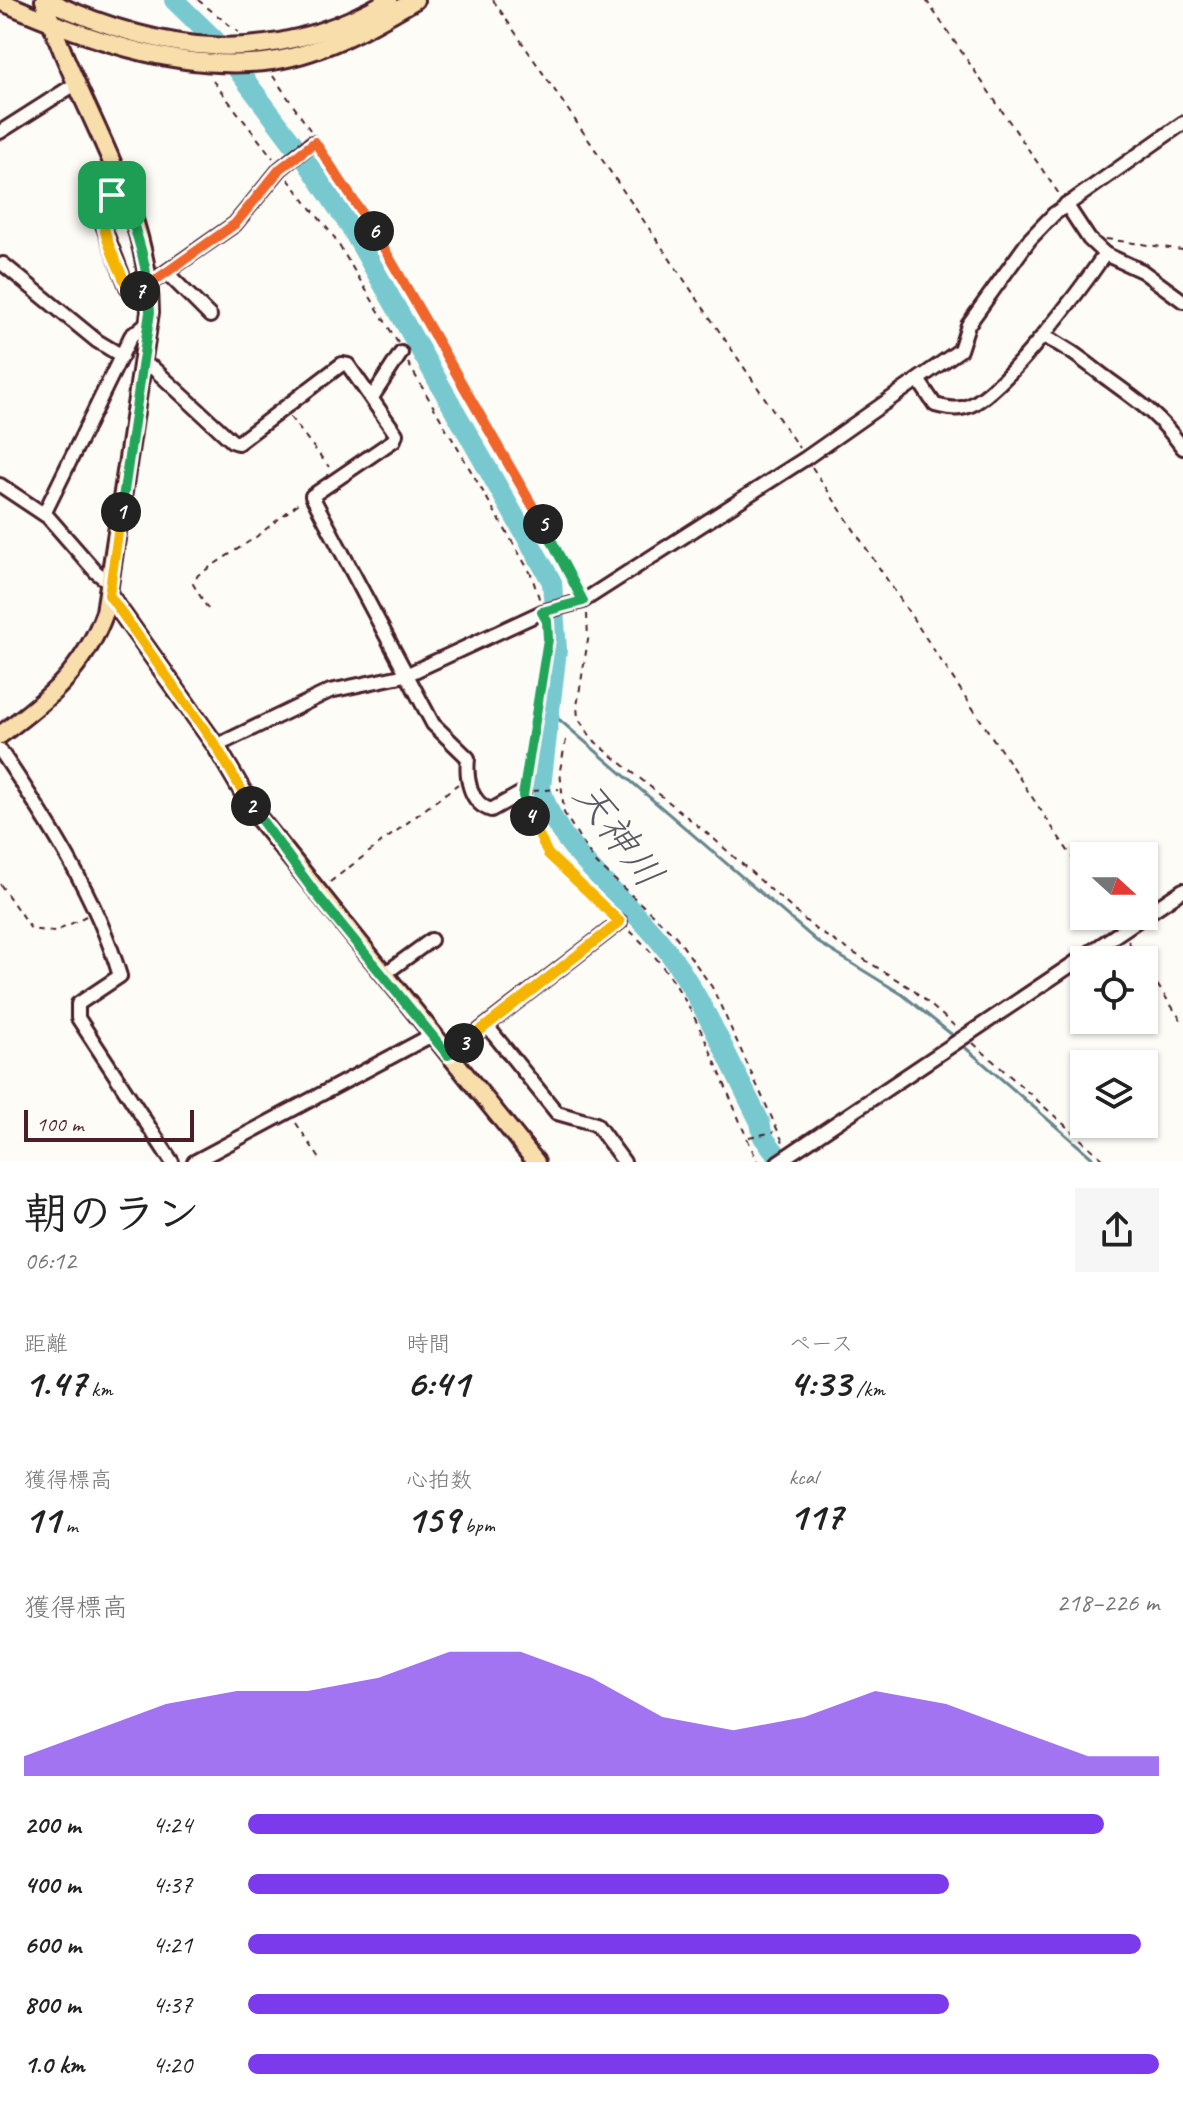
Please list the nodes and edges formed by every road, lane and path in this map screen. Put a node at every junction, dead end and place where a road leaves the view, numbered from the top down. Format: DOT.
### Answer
graph roads {
  1 [pos="45,0"];
  2 [pos="198,0"];
  3 [pos="389,0"];
  4 [pos="415,0"];
  5 [pos="493,0"];
  6 [pos="926,0"];
  7 [pos="0,1"];
  8 [pos="51,24"];
  9 [pos="249,55"];
  10 [pos="213,81"];
  11 [pos="77,83"];
  12 [pos="1183,123"];
  13 [pos="0,132"];
  14 [pos="314,143"];
  15 [pos="282,168"];
  16 [pos="121,191"];
  17 [pos="1066,204"];
  18 [pos="1089,239"];
  19 [pos="1183,250"];
  20 [pos="1105,254"];
  21 [pos="3,264"];
  22 [pos="168,274"];
  23 [pos="149,286"];
  24 [pos="1183,301"];
  25 [pos="210,316"];
  26 [pos="148,322"];
  27 [pos="1043,336"];
  28 [pos="401,353"];
  29 [pos="122,356"];
  30 [pos="143,366"];
  31 [pos="919,381"];
  32 [pos="373,396"];
  33 [pos="282,406"];
  34 [pos="1181,442"];
  35 [pos="806,458"];
  36 [pos="329,467"];
  37 [pos="0,485"];
  38 [pos="312,496"];
  39 [pos="44,514"];
  40 [pos="110,589"];
  41 [pos="578,602"];
  42 [pos="208,609"];
  43 [pos="544,612"];
  44 [pos="406,675"];
  45 [pos="2,730"];
  46 [pos="566,740"];
  47 [pos="216,746"];
  48 [pos="0,750"];
  49 [pos="466,780"];
  50 [pos="560,789"];
  51 [pos="523,792"];
  52 [pos="1070,854"];
  53 [pos="0,884"];
  54 [pos="1183,890"];
  55 [pos="316,893"];
  56 [pos="93,911"];
  57 [pos="620,922"];
  58 [pos="1122,932"];
  59 [pos="431,940"];
  60 [pos="1132,946"];
  61 [pos="383,975"];
  62 [pos="1158,986"];
  63 [pos="1183,1023"];
  64 [pos="487,1026"];
  65 [pos="432,1035"];
  66 [pos="967,1036"];
  67 [pos="448,1055"];
  68 [pos="288,1111"];
  69 [pos="775,1131"];
  70 [pos="747,1137"];
  71 [pos="792,1152"];
  72 [pos="172,1162"];
  73 [pos="194,1162"];
  74 [pos="322,1162"];
  75 [pos="536,1162"];
  76 [pos="624,1162"];
  77 [pos="758,1162"];
  78 [pos="778,1162"];
  79 [pos="1106,1162"];
  1 -- 8 [label="main road"];
  1 -- 9 [label="main road"];
  2 -- 9 [label="path"];
  3 -- 9 [label="main road"];
  4 -- 9 [label="main road"];
  5 -- 35 [label="path"];
  6 -- 17 [label="path"];
  7 -- 8 [label="main road"];
  8 -- 9 [label="main road"];
  8 -- 11 [label="main road"];
  9 -- 14 [label="path"];
  10 -- 15 [label="path"];
  11 -- 13 [label="street"];
  11 -- 16 [label="main road"];
  12 -- 17 [label="street"];
  14 -- 15 [label="street"];
  14 -- 41 [label="path"];
  15 -- 22 [label="street"];
  15 -- 28 [label="path"];
  16 -- 23 [label="main road"];
  16 -- 23 [label="street"];
  17 -- 18 [label="street"];
  17 -- 31 [label="street"];
  18 -- 19 [label="path"];
  18 -- 20 [label="street"];
  20 -- 24 [label="street"];
  20 -- 27 [label="street"];
  21 -- 29 [label="street"];
  22 -- 23 [label="street"];
  22 -- 25 [label="street"];
  23 -- 26 [label="main road"];
  26 -- 29 [label="street"];
  26 -- 30 [label="main road"];
  27 -- 31 [label="street"];
  27 -- 34 [label="street"];
  28 -- 32 [label="street"];
  28 -- 43 [label="path"];
  29 -- 39 [label="street"];
  30 -- 33 [label="street"];
  30 -- 40 [label="main road"];
  31 -- 35 [label="street"];
  32 -- 33 [label="street"];
  32 -- 38 [label="street"];
  33 -- 36 [label="path"];
  35 -- 41 [label="street"];
  35 -- 52 [label="path"];
  37 -- 39 [label="street"];
  38 -- 42 [label="path"];
  38 -- 44 [label="street"];
  39 -- 40 [label="street"];
  40 -- 45 [label="main road"];
  40 -- 47 [label="main road"];
  41 -- 43 [label="street"];
  41 -- 66 [label="path"];
  43 -- 44 [label="street"];
  43 -- 51 [label="path"];
  44 -- 47 [label="street"];
  44 -- 49 [label="street"];
  46 -- 50 [label="path"];
  47 -- 55 [label="main road"];
  48 -- 56 [label="street"];
  49 -- 51 [label="street"];
  49 -- 55 [label="path"];
  50 -- 51 [label="path"];
  50 -- 69 [label="path"];
  51 -- 57 [label="path"];
  53 -- 56 [label="path"];
  54 -- 58 [label="street"];
  55 -- 61 [label="main road"];
  56 -- 72 [label="street"];
  57 -- 64 [label="street"];
  57 -- 70 [label="path"];
  58 -- 60 [label="path"];
  58 -- 66 [label="street"];
  59 -- 61 [label="street"];
  61 -- 65 [label="main road"];
  62 -- 63 [label="path"];
  64 -- 67 [label="street"];
  64 -- 76 [label="street"];
  65 -- 67 [label="main road"];
  65 -- 68 [label="street"];
  66 -- 71 [label="street"];
  66 -- 79 [label="path"];
  67 -- 75 [label="main road"];
  68 -- 73 [label="street"];
  68 -- 74 [label="path"];
  69 -- 70 [label="path"];
  69 -- 71 [label="path"];
  70 -- 77 [label="path"];
  71 -- 78 [label="street"];
}
